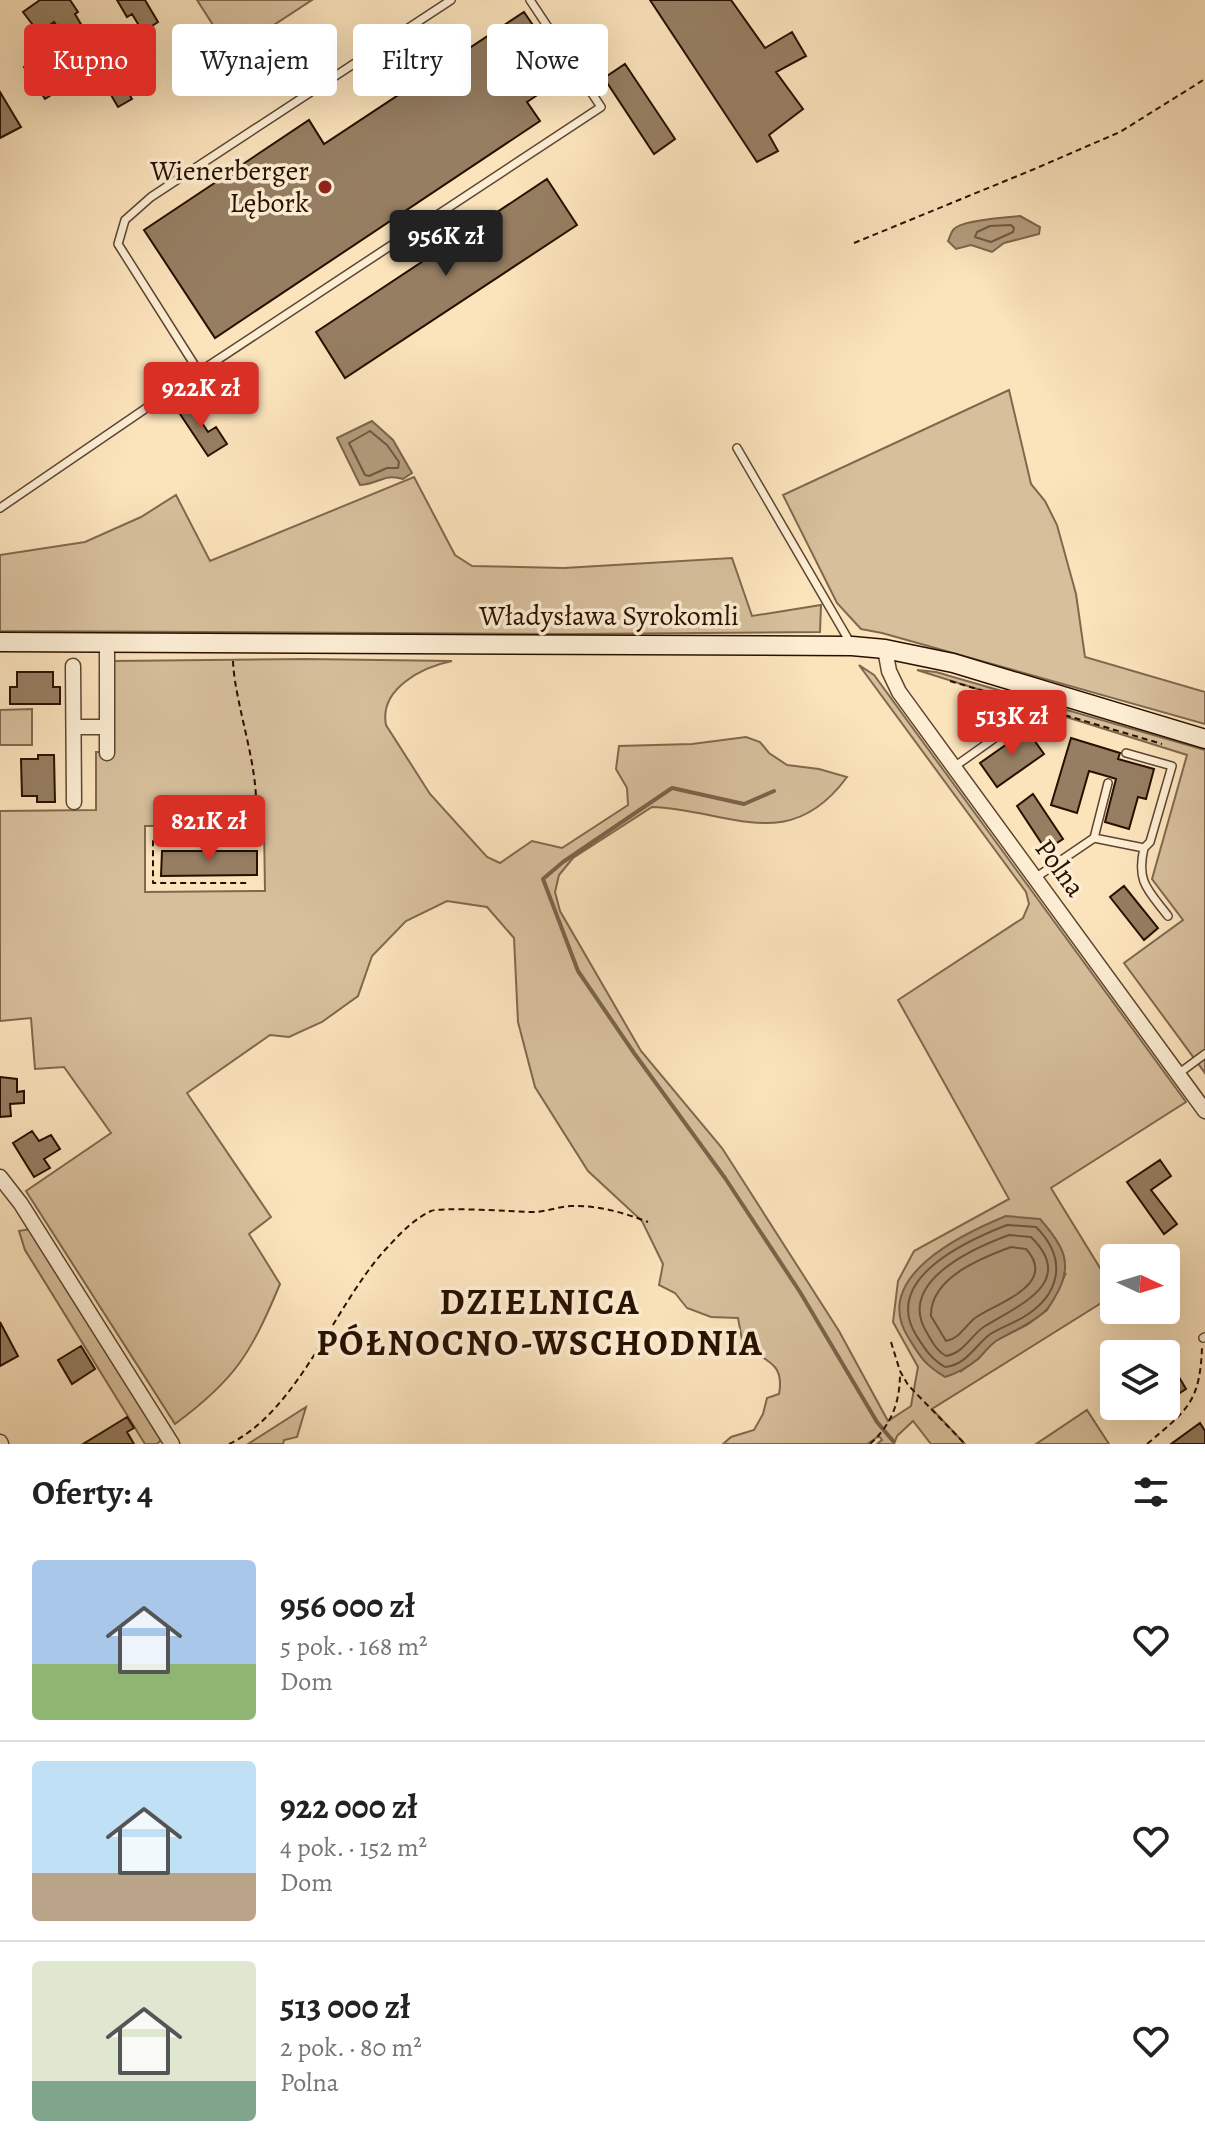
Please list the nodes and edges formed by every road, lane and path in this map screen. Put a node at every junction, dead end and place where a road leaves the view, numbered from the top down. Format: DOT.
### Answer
graph roads {
  1 [pos="451,0"];
  2 [pos="530,0"];
  3 [pos="1205,79"];
  4 [pos="854,243"];
  5 [pos="199,372"];
  6 [pos="737,448"];
  7 [pos="0,508"];
  8 [pos="0,642"];
  9 [pos="232,643"];
  10 [pos="107,644"];
  11 [pos="852,646"];
  12 [pos="885,649"];
  13 [pos="73,666"];
  14 [pos="1023,718"];
  15 [pos="74,727"];
  16 [pos="107,727"];
  17 [pos="1205,739"];
  18 [pos="107,753"];
  19 [pos="1126,753"];
  20 [pos="954,767"];
  21 [pos="1108,783"];
  22 [pos="74,802"];
  23 [pos="1094,838"];
  24 [pos="1144,848"];
  25 [pos="1035,878"];
  26 [pos="248,883"];
  27 [pos="1168,916"];
  28 [pos="1205,1054"];
  29 [pos="1178,1074"];
  30 [pos="1205,1111"];
  31 [pos="0,1177"];
  32 [pos="648,1222"];
  33 [pos="1204,1337"];
  34 [pos="891,1342"];
  35 [pos="900,1371"];
  36 [pos="172,1444"];
  37 [pos="229,1444"];
  38 [pos="870,1444"];
  39 [pos="965,1444"];
  40 [pos="1147,1444"];
  1 -- 5 [label="lane"];
  2 -- 5 [label="lane"];
  3 -- 4 [label="path"];
  5 -- 7 [label="lane"];
  6 -- 11 [label="lane"];
  8 -- 10 [label="street, Władysława Syrokomli"];
  9 -- 10 [label="street, Władysława Syrokomli"];
  9 -- 11 [label="street, Władysława Syrokomli"];
  9 -- 26 [label="path"];
  10 -- 16 [label="street"];
  11 -- 12 [label="street, Władysława Syrokomli"];
  12 -- 17 [label="street, Władysława Syrokomli"];
  12 -- 20 [label="street, Polna"];
  13 -- 15 [label="street"];
  14 -- 20 [label="lane"];
  15 -- 16 [label="street"];
  15 -- 22 [label="street"];
  16 -- 18 [label="street"];
  19 -- 24 [label="lane"];
  20 -- 25 [label="street, Polna"];
  21 -- 23 [label="lane"];
  23 -- 24 [label="lane"];
  23 -- 25 [label="lane"];
  24 -- 27 [label="lane"];
  25 -- 29 [label="street, Polna"];
  28 -- 29 [label="lane"];
  29 -- 30 [label="street, Polna"];
  31 -- 36 [label="street"];
  32 -- 37 [label="path"];
  33 -- 40 [label="path"];
  34 -- 35 [label="path"];
  35 -- 38 [label="path"];
  35 -- 39 [label="path"];
}
